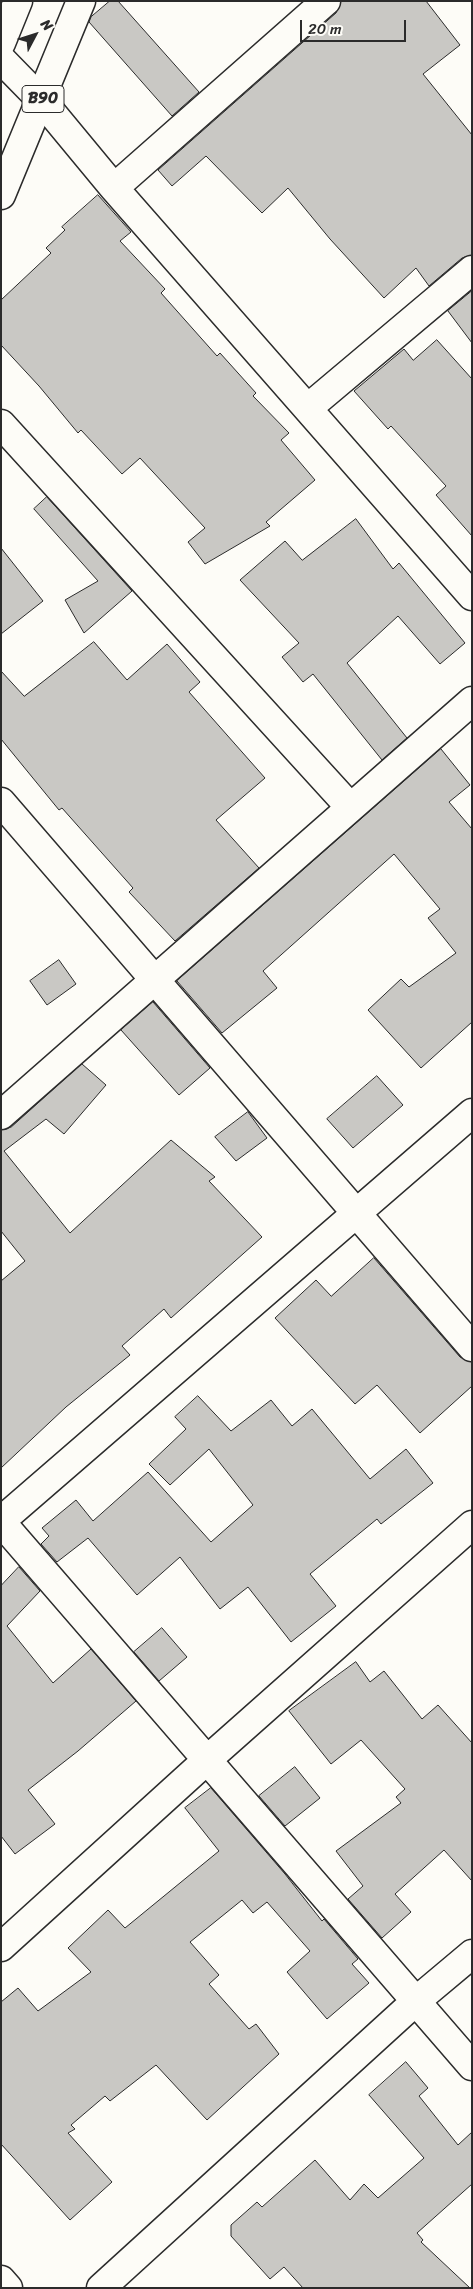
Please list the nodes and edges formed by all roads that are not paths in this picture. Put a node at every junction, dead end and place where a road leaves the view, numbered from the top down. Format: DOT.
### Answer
graph roads {
  1 [pos="18,1"];
  2 [pos="81,1"];
  3 [pos="326,1"];
  4 [pos="1,43"];
  5 [pos="1,59"];
  6 [pos="42,101"];
  7 [pos="114,188"];
  8 [pos="1,195"];
  9 [pos="472,270"];
  10 [pos="308,408"];
  11 [pos="1,424"];
  12 [pos="472,596"];
  13 [pos="472,701"];
  14 [pos="1,802"];
  15 [pos="350,807"];
  16 [pos="153,979"];
  17 [pos="472,1113"];
  18 [pos="1,1114"];
  19 [pos="356,1213"];
  20 [pos="472,1347"];
  21 [pos="1,1521"];
  22 [pos="472,1525"];
  23 [pos="207,1760"];
  24 [pos="1,1947"];
  25 [pos="472,1954"];
  26 [pos="416,2001"];
  27 [pos="472,2066"];
  28 [pos="1,2280"];
  29 [pos="8,2288"];
  30 [pos="101,2288"];
  1 -- 4 [label="street"];
  2 -- 6 [label="street, B90"];
  3 -- 7 [label="street"];
  5 -- 6 [label="street"];
  6 -- 7 [label="street"];
  6 -- 8 [label="street, B90"];
  7 -- 10 [label="street"];
  9 -- 10 [label="street"];
  10 -- 12 [label="street"];
  11 -- 15 [label="street"];
  13 -- 15 [label="street"];
  14 -- 16 [label="street"];
  15 -- 16 [label="street"];
  16 -- 18 [label="street"];
  16 -- 19 [label="street"];
  17 -- 19 [label="street"];
  19 -- 20 [label="street"];
  19 -- 21 [label="street"];
  21 -- 23 [label="street"];
  22 -- 23 [label="street"];
  23 -- 24 [label="street"];
  23 -- 26 [label="street"];
  25 -- 26 [label="street"];
  26 -- 27 [label="street"];
  26 -- 30 [label="street"];
  28 -- 29 [label="street"];
}
